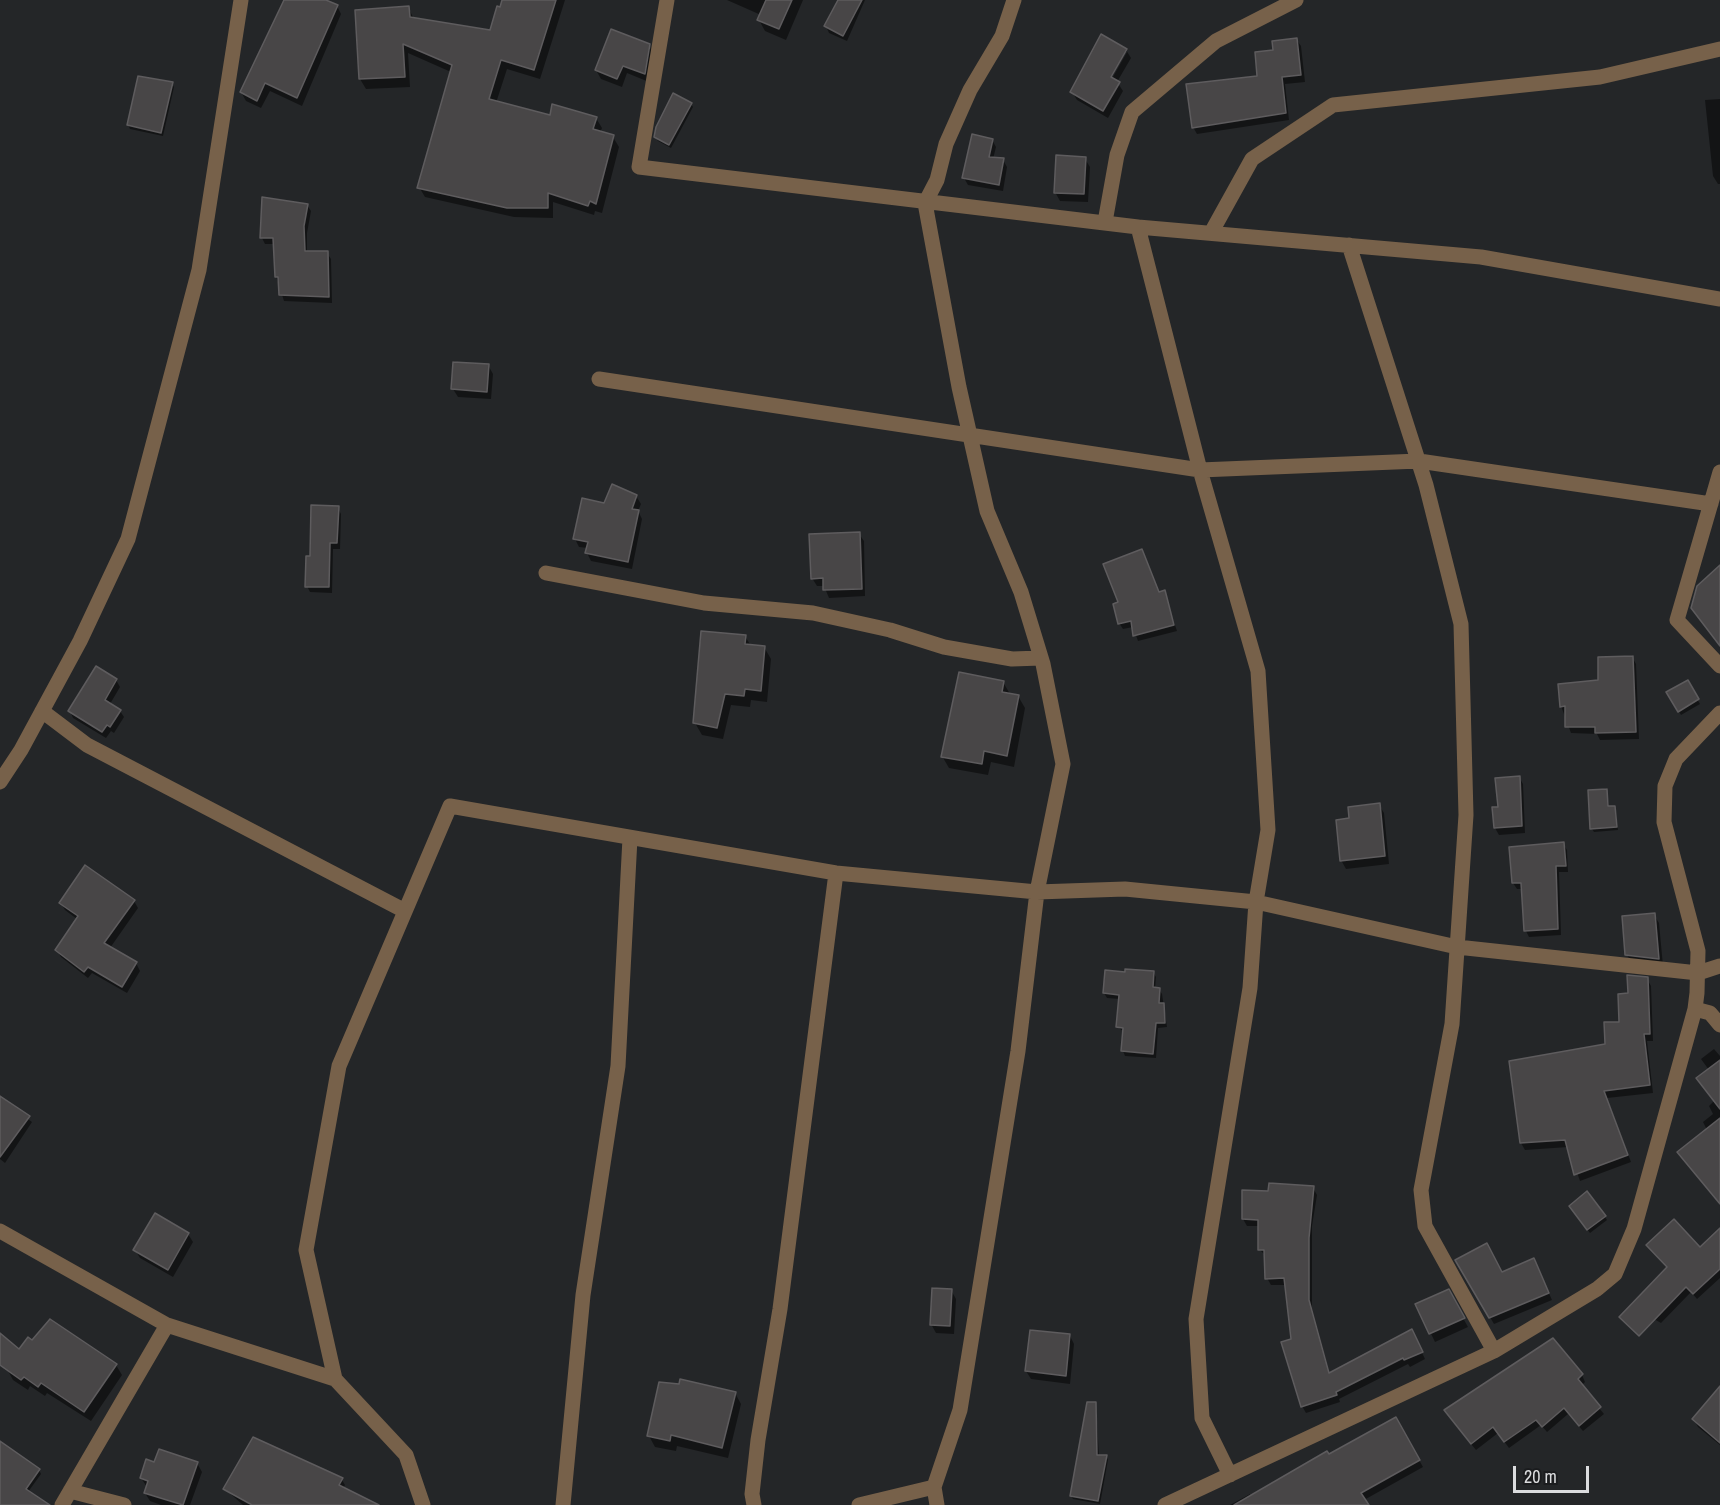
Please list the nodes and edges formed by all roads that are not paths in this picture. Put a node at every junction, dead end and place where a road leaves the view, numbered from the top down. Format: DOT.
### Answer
graph roads {
  1 [pos="241,0"];
  2 [pos="668,0"];
  3 [pos="1014,0"];
  4 [pos="1296,0"];
  5 [pos="1720,49"];
  6 [pos="926,203"];
  7 [pos="1105,222"];
  8 [pos="1138,227"];
  9 [pos="1211,233"];
  10 [pos="1349,245"];
  11 [pos="1720,299"];
  12 [pos="599,379"];
  13 [pos="969,434"];
  14 [pos="1419,460"];
  15 [pos="1200,470"];
  16 [pos="1720,472"];
  17 [pos="1711,504"];
  18 [pos="546,573"];
  19 [pos="1041,658"];
  20 [pos="1720,666"];
  21 [pos="42,711"];
  22 [pos="1720,713"];
  23 [pos="0,782"];
  24 [pos="630,838"];
  25 [pos="836,873"];
  26 [pos="1037,892"];
  27 [pos="1256,902"];
  28 [pos="405,911"];
  29 [pos="1457,947"];
  30 [pos="1720,966"];
  31 [pos="1698,974"];
  32 [pos="1695,1009"];
  33 [pos="1720,1025"];
  34 [pos="0,1231"];
  35 [pos="167,1325"];
  36 [pos="1494,1351"];
  37 [pos="335,1379"];
  38 [pos="1230,1475"];
  39 [pos="934,1487"];
  40 [pos="70,1491"];
  41 [pos="62,1505"];
  42 [pos="124,1505"];
  43 [pos="423,1505"];
  44 [pos="563,1505"];
  45 [pos="753,1505"];
  46 [pos="859,1505"];
  47 [pos="937,1505"];
  48 [pos="1165,1505"];
  1 -- 21 [label="street"];
  2 -- 6 [label="street"];
  3 -- 6 [label="street"];
  4 -- 7 [label="street"];
  5 -- 9 [label="street"];
  6 -- 7 [label="street"];
  6 -- 13 [label="street"];
  7 -- 8 [label="street"];
  8 -- 9 [label="street"];
  8 -- 15 [label="street"];
  9 -- 10 [label="street"];
  10 -- 11 [label="street"];
  10 -- 14 [label="street"];
  12 -- 13 [label="street"];
  13 -- 15 [label="street"];
  13 -- 19 [label="street"];
  14 -- 15 [label="street"];
  14 -- 17 [label="street"];
  14 -- 29 [label="street"];
  15 -- 27 [label="street"];
  16 -- 17 [label="street"];
  17 -- 20 [label="street"];
  18 -- 19 [label="street"];
  19 -- 26 [label="street"];
  21 -- 23 [label="street"];
  21 -- 28 [label="street"];
  22 -- 31 [label="street"];
  24 -- 25 [label="street"];
  24 -- 28 [label="street"];
  24 -- 44 [label="street"];
  25 -- 26 [label="street"];
  25 -- 45 [label="street"];
  26 -- 27 [label="street"];
  26 -- 39 [label="street"];
  27 -- 29 [label="street"];
  27 -- 38 [label="street"];
  28 -- 37 [label="street"];
  29 -- 31 [label="street"];
  29 -- 36 [label="street"];
  30 -- 31 [label="street"];
  31 -- 32 [label="street"];
  32 -- 33 [label="street"];
  32 -- 36 [label="street"];
  34 -- 35 [label="street"];
  35 -- 37 [label="street"];
  35 -- 40 [label="street"];
  36 -- 38 [label="street"];
  37 -- 43 [label="street"];
  38 -- 48 [label="street"];
  39 -- 46 [label="street"];
  39 -- 47 [label="street"];
  40 -- 41 [label="street"];
  40 -- 42 [label="street"];
}
